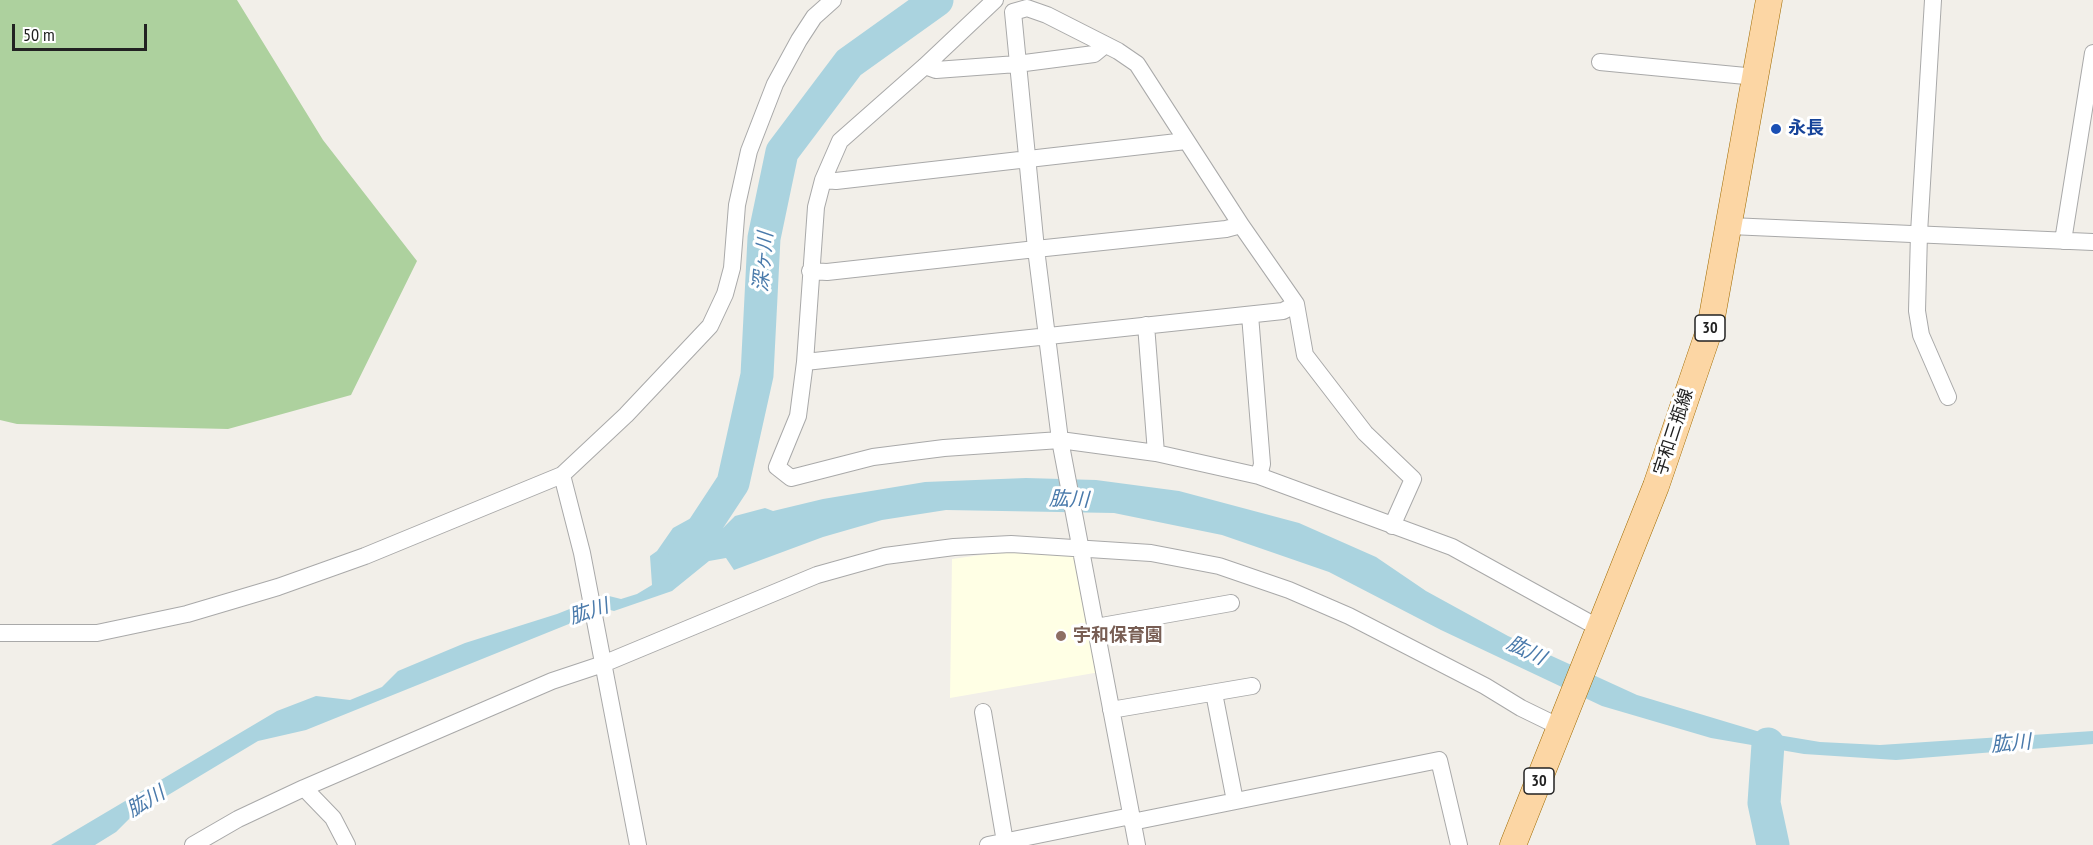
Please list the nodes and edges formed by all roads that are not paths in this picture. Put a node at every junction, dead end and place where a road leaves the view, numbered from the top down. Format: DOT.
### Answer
graph roads {
  1 [pos="833,0"];
  2 [pos="1769,0"];
  3 [pos="1933,0"];
  4 [pos="991,4"];
  5 [pos="1013,12"];
  6 [pos="1105,45"];
  7 [pos="2093,53"];
  8 [pos="1600,62"];
  9 [pos="1017,63"];
  10 [pos="925,66"];
  11 [pos="1756,76"];
  12 [pos="1186,141"];
  13 [pos="1027,159"];
  14 [pos="823,180"];
  15 [pos="1241,225"];
  16 [pos="1730,226"];
  17 [pos="1919,233"];
  18 [pos="2062,241"];
  19 [pos="2093,242"];
  20 [pos="1036,249"];
  21 [pos="810,271"];
  22 [pos="1296,304"];
  23 [pos="1250,315"];
  24 [pos="1146,325"];
  25 [pos="1047,336"];
  26 [pos="805,362"];
  27 [pos="1948,397"];
  28 [pos="1060,440"];
  29 [pos="1156,453"];
  30 [pos="562,475"];
  31 [pos="1259,476"];
  32 [pos="1392,526"];
  33 [pos="1080,544"];
  34 [pos="1231,603"];
  35 [pos="1095,627"];
  36 [pos="0,633"];
  37 [pos="1597,634"];
  38 [pos="602,658"];
  39 [pos="1252,686"];
  40 [pos="1214,693"];
  41 [pos="1111,710"];
  42 [pos="983,712"];
  43 [pos="1562,722"];
  44 [pos="304,788"];
  45 [pos="1235,801"];
  46 [pos="1131,819"];
  47 [pos="1005,842"];
  48 [pos="193,845"];
  49 [pos="347,845"];
  50 [pos="639,845"];
  51 [pos="988,845"];
  52 [pos="1137,845"];
  53 [pos="1459,845"];
  54 [pos="1514,845"];
  1 -- 30 [label="street"];
  2 -- 11 [label="main road, 宇和三瓶線 / 30"];
  3 -- 17 [label="street"];
  4 -- 5 [label="street"];
  4 -- 10 [label="street"];
  5 -- 6 [label="street"];
  5 -- 9 [label="street"];
  6 -- 9 [label="street"];
  6 -- 12 [label="street"];
  7 -- 18 [label="street"];
  8 -- 11 [label="street"];
  9 -- 10 [label="street"];
  9 -- 13 [label="street"];
  10 -- 14 [label="street"];
  11 -- 16 [label="main road, 宇和三瓶線 / 30"];
  12 -- 13 [label="street"];
  12 -- 15 [label="street"];
  13 -- 14 [label="street"];
  13 -- 20 [label="street"];
  14 -- 21 [label="street"];
  15 -- 20 [label="street"];
  15 -- 22 [label="street"];
  16 -- 17 [label="street"];
  16 -- 37 [label="main road, 宇和三瓶線 / 30"];
  17 -- 18 [label="street"];
  17 -- 27 [label="street"];
  18 -- 19 [label="street"];
  20 -- 21 [label="street"];
  20 -- 25 [label="street"];
  21 -- 26 [label="street"];
  22 -- 23 [label="street"];
  22 -- 32 [label="street"];
  23 -- 24 [label="street"];
  23 -- 31 [label="street"];
  24 -- 25 [label="street"];
  24 -- 29 [label="street"];
  25 -- 26 [label="street"];
  25 -- 28 [label="street"];
  26 -- 28 [label="street"];
  28 -- 29 [label="street"];
  28 -- 33 [label="street"];
  29 -- 31 [label="street"];
  30 -- 36 [label="street"];
  30 -- 38 [label="street"];
  31 -- 32 [label="street"];
  32 -- 37 [label="street"];
  33 -- 35 [label="street"];
  33 -- 38 [label="street"];
  33 -- 43 [label="street"];
  34 -- 35 [label="street"];
  35 -- 41 [label="street"];
  37 -- 43 [label="main road, 宇和三瓶線 / 30"];
  38 -- 44 [label="street"];
  38 -- 50 [label="street"];
  39 -- 40 [label="street"];
  40 -- 41 [label="street"];
  40 -- 45 [label="street"];
  41 -- 46 [label="street"];
  42 -- 47 [label="street"];
  43 -- 54 [label="main road, 宇和三瓶線 / 30"];
  44 -- 48 [label="street"];
  44 -- 49 [label="street"];
  45 -- 46 [label="street"];
  45 -- 53 [label="street"];
  46 -- 47 [label="street"];
  46 -- 52 [label="street"];
  47 -- 51 [label="street"];
}
